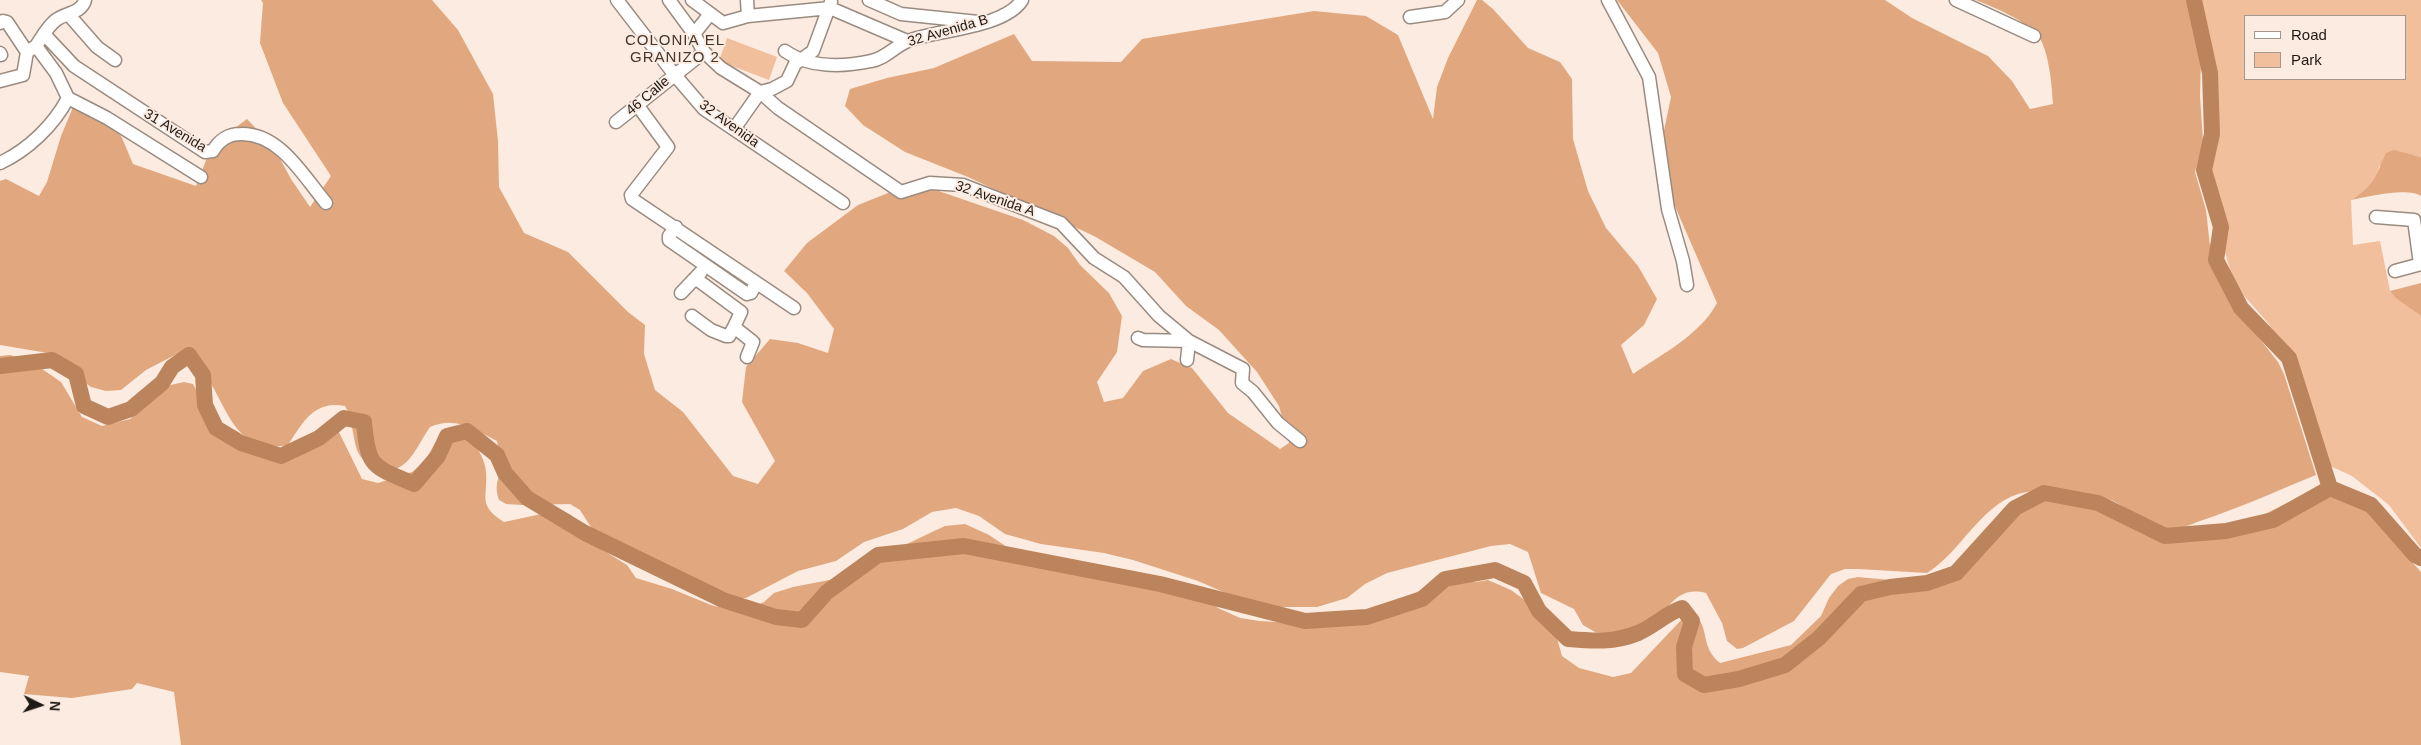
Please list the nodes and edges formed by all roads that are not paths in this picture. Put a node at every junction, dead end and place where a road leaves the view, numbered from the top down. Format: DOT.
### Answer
graph roads {
  1 [pos="85,0"];
  2 [pos="617,0"];
  3 [pos="692,0"];
  4 [pos="747,0"];
  5 [pos="868,0"];
  6 [pos="1022,0"];
  7 [pos="1458,0"];
  8 [pos="1608,0"];
  9 [pos="1956,0"];
  10 [pos="673,1"];
  11 [pos="830,4"];
  12 [pos="710,14"];
  13 [pos="69,15"];
  14 [pos="748,16"];
  15 [pos="1410,18"];
  16 [pos="0,23"];
  17 [pos="982,23"];
  18 [pos="44,34"];
  19 [pos="694,34"];
  20 [pos="2034,36"];
  21 [pos="907,41"];
  22 [pos="31,49"];
  23 [pos="785,51"];
  24 [pos="704,52"];
  25 [pos="115,60"];
  26 [pos="800,60"];
  27 [pos="674,74"];
  28 [pos="0,81"];
  29 [pos="760,92"];
  30 [pos="118,97"];
  31 [pos="68,98"];
  32 [pos="638,106"];
  33 [pos="108,118"];
  34 [pos="616,122"];
  35 [pos="734,129"];
  36 [pos="0,163"];
  37 [pos="201,177"];
  38 [pos="326,203"];
  39 [pos="843,203"];
  40 [pos="2376,217"];
  41 [pos="676,227"];
  42 [pos="2420,264"];
  43 [pos="706,266"];
  44 [pos="2396,271"];
  45 [pos="695,278"];
  46 [pos="756,283"];
  47 [pos="1687,285"];
  48 [pos="682,293"];
  49 [pos="794,308"];
  50 [pos="692,316"];
  51 [pos="734,327"];
  52 [pos="1138,338"];
  53 [pos="1189,341"];
  54 [pos="747,357"];
  55 [pos="1187,360"];
  56 [pos="1300,441"];
  1 -- 13 [label="street"];
  2 -- 27 [label="street, 32 Avenida"];
  3 -- 12 [label="street"];
  4 -- 14 [label="street"];
  5 -- 17 [label="street"];
  6 -- 17 [label="street, 32 Avenida B"];
  7 -- 15 [label="street"];
  8 -- 47 [label="street"];
  9 -- 20 [label="street"];
  10 -- 19 [label="street, 32 Avenida A"];
  11 -- 14 [label="street"];
  11 -- 21 [label="street"];
  11 -- 26 [label="street"];
  12 -- 14 [label="street"];
  12 -- 19 [label="street"];
  13 -- 18 [label="street"];
  13 -- 25 [label="street"];
  16 -- 22 [label="street"];
  17 -- 21 [label="street, 32 Avenida B"];
  18 -- 22 [label="street"];
  18 -- 30 [label="street, 31 Avenida"];
  19 -- 24 [label="street, 32 Avenida A"];
  21 -- 26 [label="street, 32 Avenida B"];
  22 -- 28 [label="street"];
  22 -- 31 [label="street"];
  23 -- 26 [label="street, 32 Avenida B"];
  24 -- 27 [label="street, 46 Calle"];
  24 -- 29 [label="street, 32 Avenida A"];
  26 -- 29 [label="street"];
  27 -- 32 [label="street, 46 Calle"];
  27 -- 35 [label="street, 32 Avenida"];
  29 -- 35 [label="street"];
  29 -- 53 [label="street, 32 Avenida A"];
  30 -- 33 [label="street"];
  30 -- 38 [label="street, 31 Avenida"];
  31 -- 33 [label="street"];
  31 -- 36 [label="street"];
  32 -- 34 [label="street, 46 Calle"];
  32 -- 41 [label="street"];
  33 -- 37 [label="street"];
  35 -- 39 [label="street, 32 Avenida"];
  40 -- 42 [label="street"];
  41 -- 43 [label="street"];
  41 -- 46 [label="street"];
  42 -- 44 [label="street"];
  43 -- 45 [label="street"];
  43 -- 46 [label="street"];
  45 -- 48 [label="street"];
  45 -- 51 [label="street"];
  46 -- 49 [label="street"];
  50 -- 51 [label="street"];
  51 -- 54 [label="street"];
  52 -- 53 [label="street"];
  53 -- 55 [label="street"];
  53 -- 56 [label="street, 32 Avenida A"];
}
